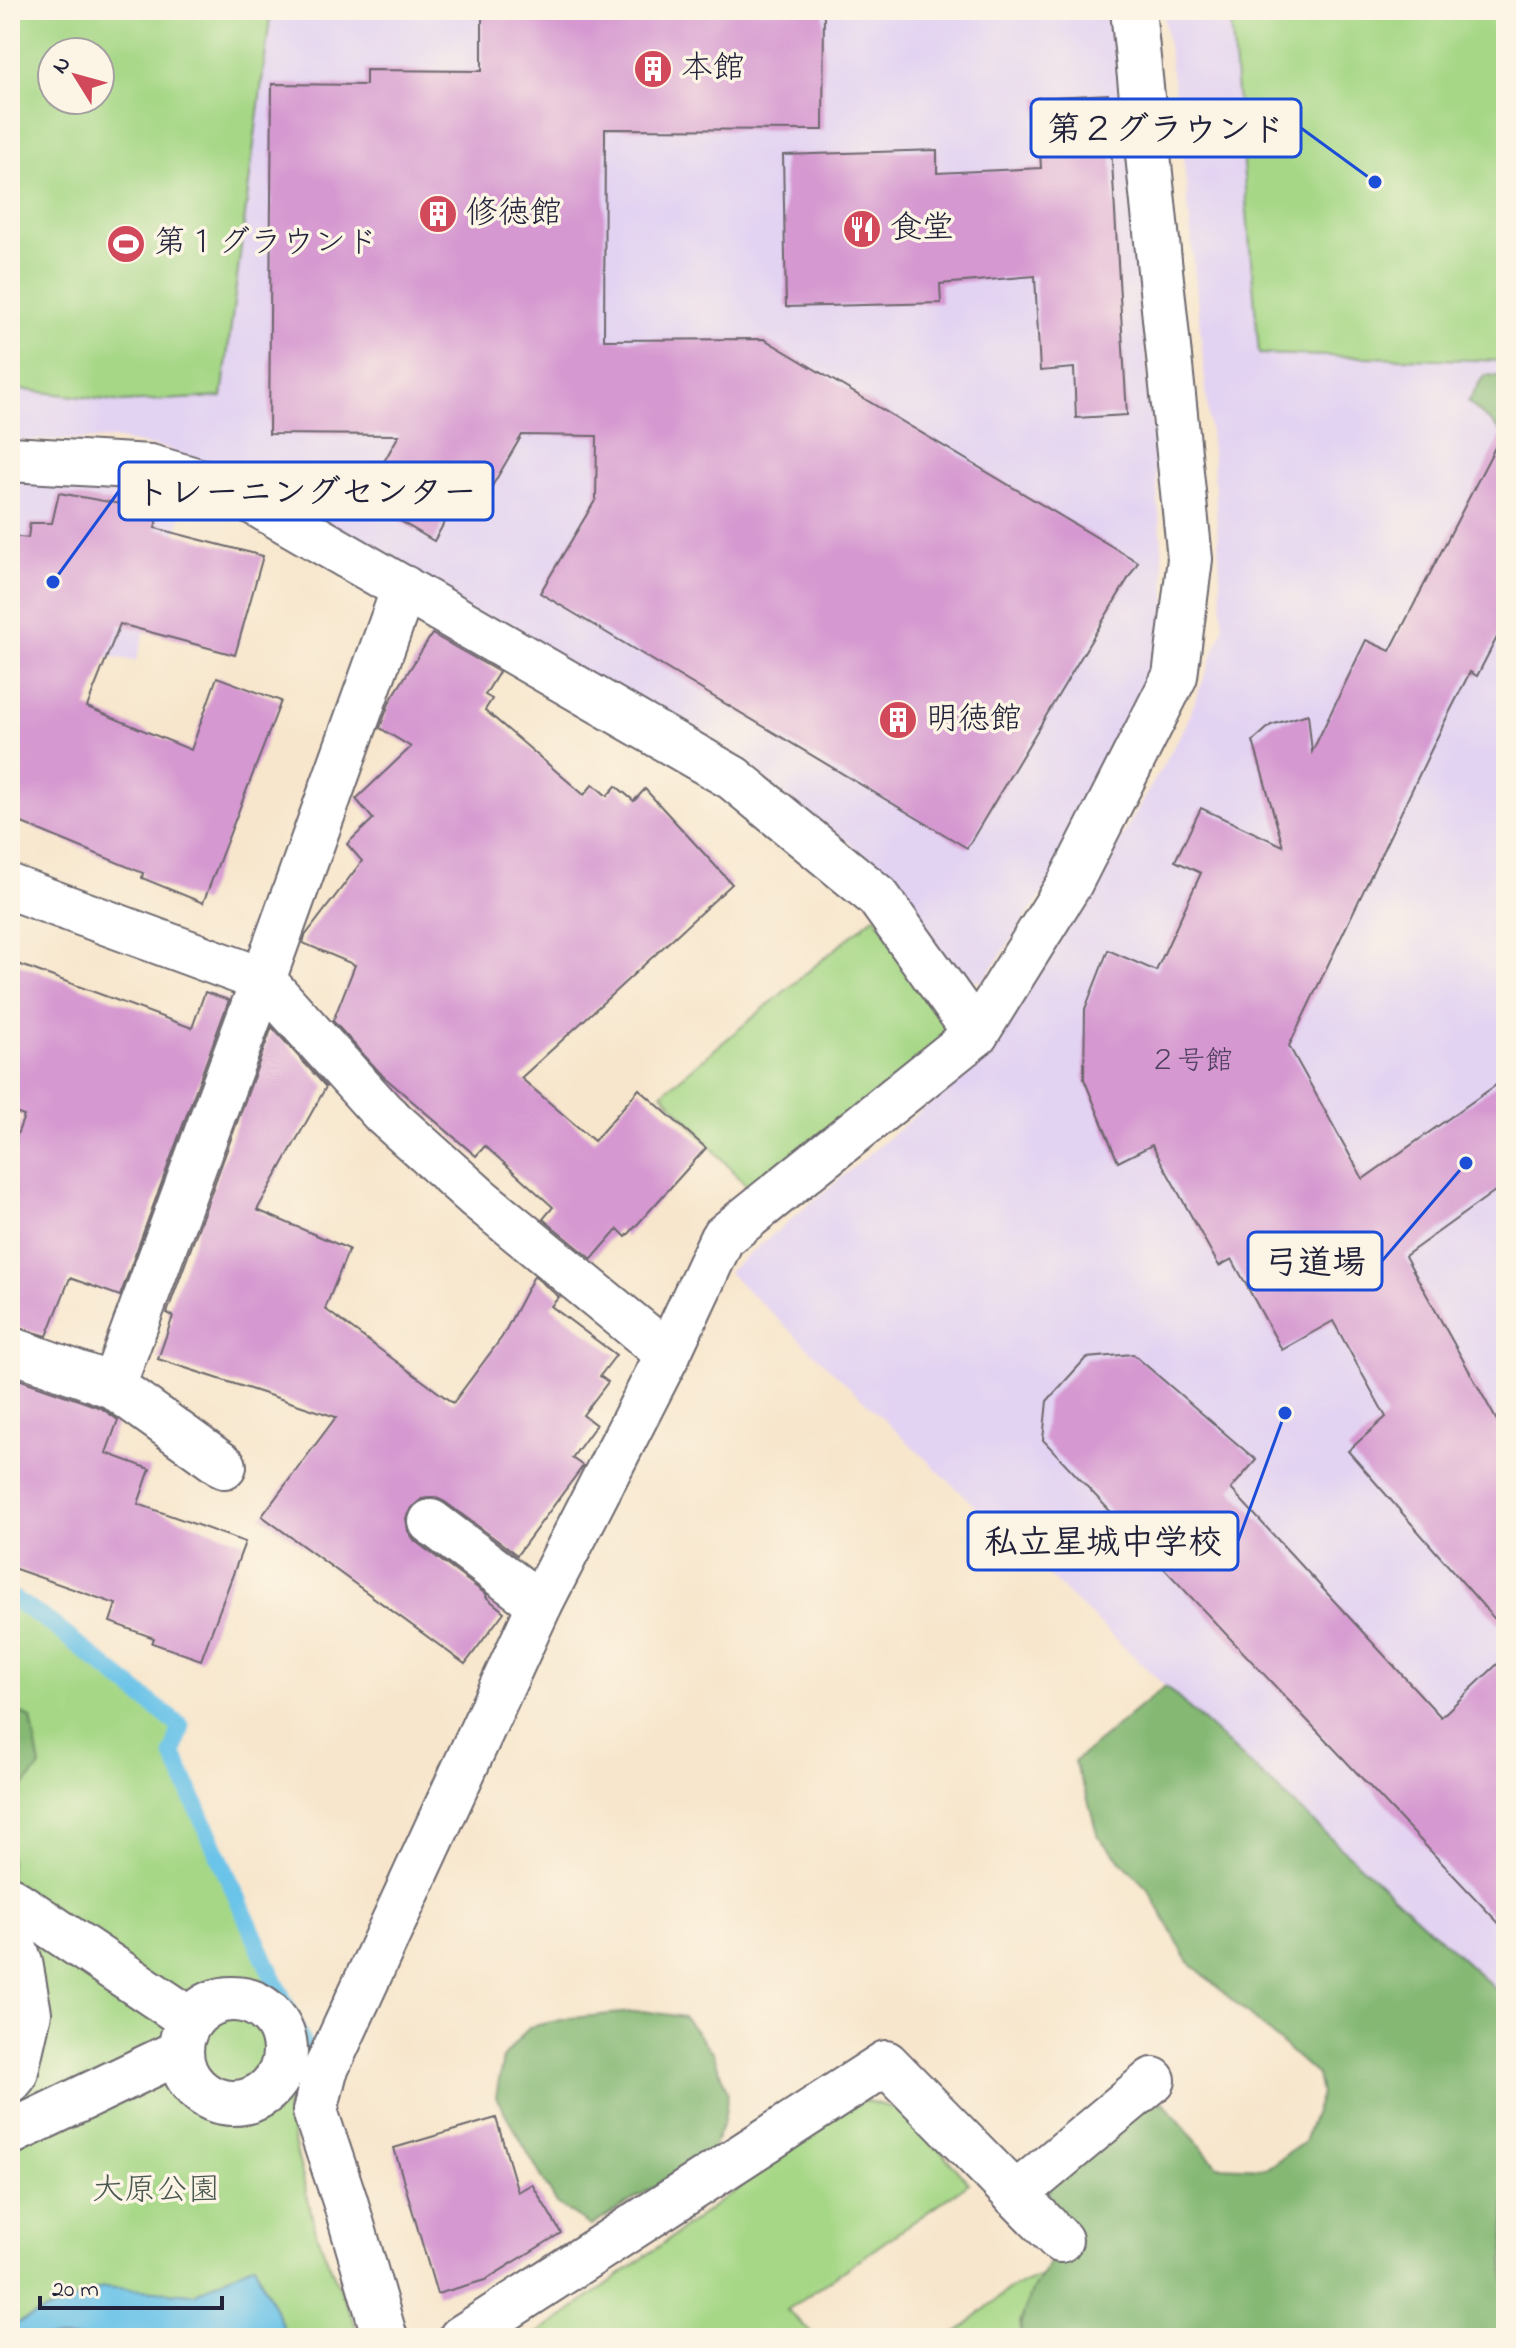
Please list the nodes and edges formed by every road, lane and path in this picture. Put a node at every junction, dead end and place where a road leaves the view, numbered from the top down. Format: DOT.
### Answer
graph roads {
  1 [pos="1133,10"];
  2 [pos="10,459"];
  3 [pos="404,588"];
  4 [pos="10,887"];
  5 [pos="263,980"];
  6 [pos="976,1034"];
  7 [pos="10,1349"];
  8 [pos="668,1354"];
  9 [pos="113,1386"];
  10 [pos="224,1466"];
  11 [pos="431,1522"];
  12 [pos="540,1604"];
  13 [pos="10,1899"];
  14 [pos="10,1937"];
  15 [pos="1153,2080"];
  16 [pos="10,2081"];
  17 [pos="10,2133"];
  18 [pos="1015,2195"];
  19 [pos="1060,2240"];
  20 [pos="385,2338"];
  21 [pos="461,2338"];
  1 -- 6 [label="street"];
  2 -- 3 [label="street"];
  3 -- 5 [label="street"];
  3 -- 6 [label="street"];
  4 -- 5 [label="street"];
  5 -- 8 [label="street"];
  5 -- 9 [label="street"];
  6 -- 8 [label="street"];
  7 -- 9 [label="street"];
  8 -- 12 [label="street"];
  9 -- 10 [label="street"];
  11 -- 12 [label="street"];
  12 -- 20 [label="street"];
  13 -- 17 [label="street"];
  14 -- 16 [label="street"];
  15 -- 18 [label="street"];
  18 -- 19 [label="street"];
  18 -- 21 [label="street"];
}
